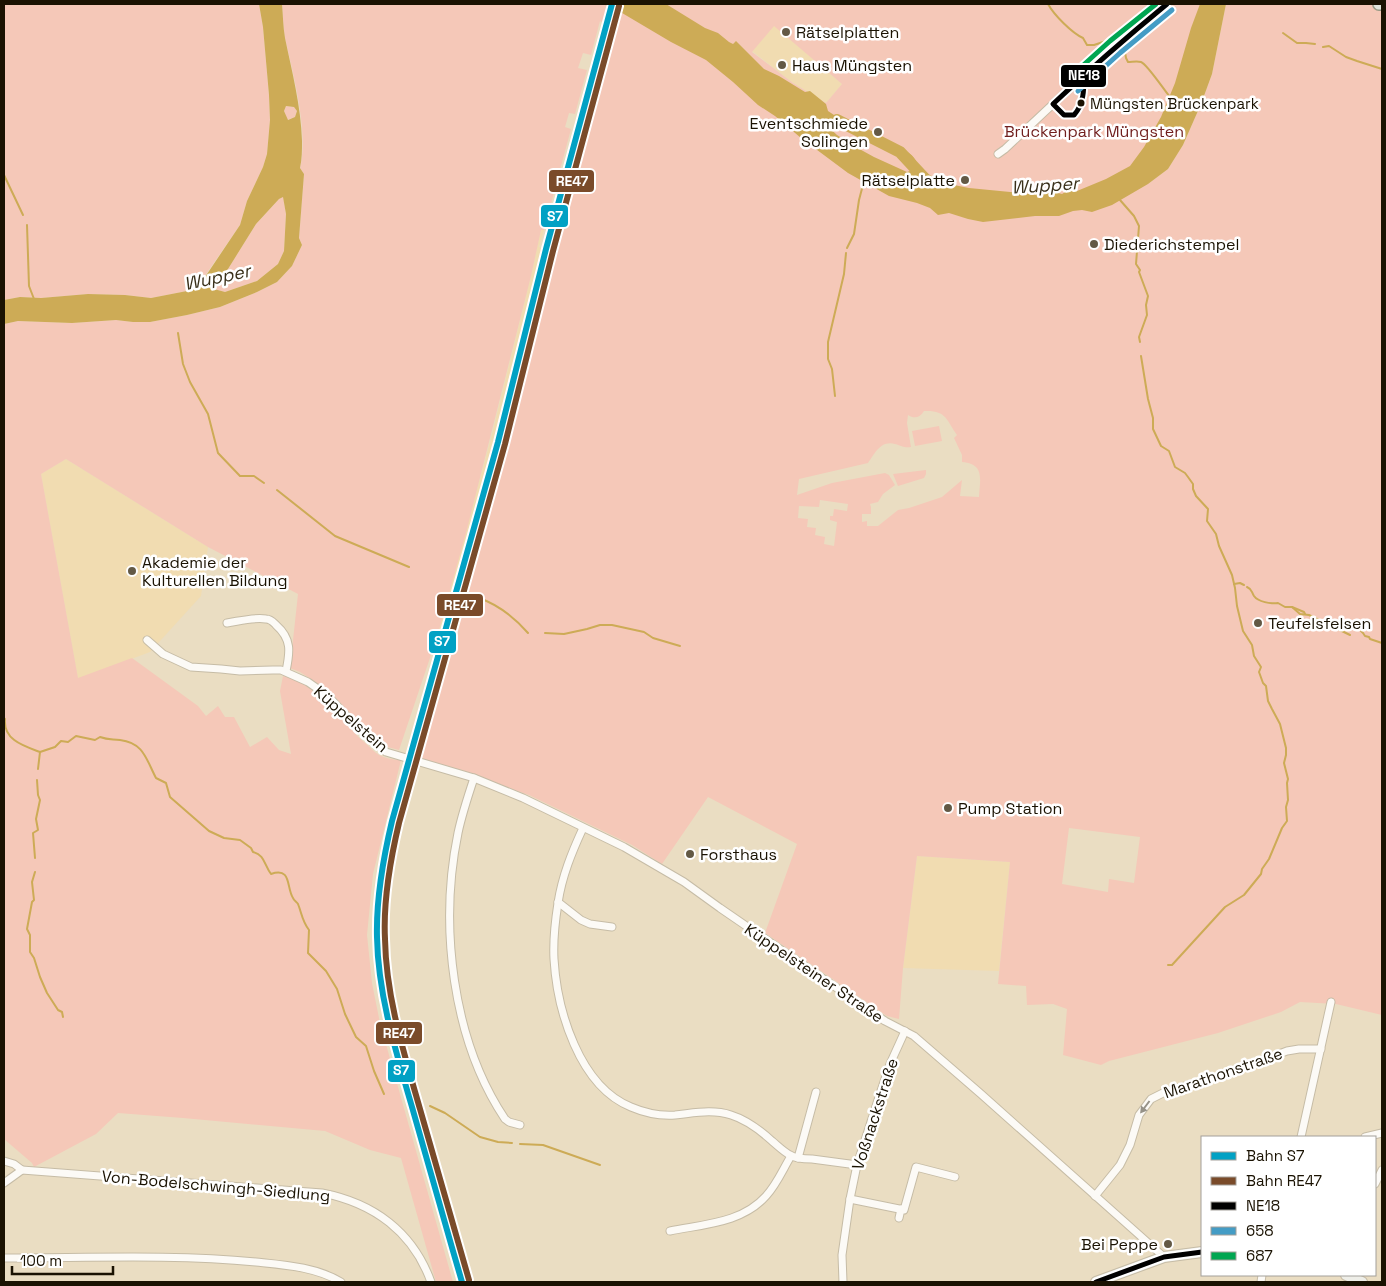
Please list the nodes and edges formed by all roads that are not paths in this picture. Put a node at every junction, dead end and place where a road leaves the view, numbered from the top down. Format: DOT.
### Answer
graph roads {
  1 [pos="1167,4"];
  2 [pos="998,154"];
  3 [pos="227,623"];
  4 [pos="147,640"];
  5 [pos="286,672"];
  6 [pos="418,762"];
  7 [pos="474,778"];
  8 [pos="582,828"];
  9 [pos="558,902"];
  10 [pos="612,927"];
  11 [pos="1331,1002"];
  12 [pos="905,1031"];
  13 [pos="1321,1049"];
  14 [pos="816,1092"];
  15 [pos="520,1125"];
  16 [pos="1382,1132"];
  17 [pos="1301,1136"];
  18 [pos="1369,1136"];
  19 [pos="794,1157"];
  20 [pos="4,1161"];
  21 [pos="857,1165"];
  22 [pos="22,1170"];
  23 [pos="1382,1170"];
  24 [pos="955,1177"];
  25 [pos="1376,1182"];
  26 [pos="4,1183"];
  27 [pos="1095,1196"];
  28 [pos="850,1199"];
  29 [pos="901,1209"];
  30 [pos="899,1218"];
  31 [pos="670,1231"];
  32 [pos="1201,1252"];
  33 [pos="1164,1257"];
  34 [pos="4,1258"];
  35 [pos="1114,1279"];
  36 [pos="342,1282"];
  37 [pos="432,1282"];
  38 [pos="843,1282"];
  39 [pos="1096,1282"];
  1 -- 2 [label="street"];
  3 -- 5 [label="street"];
  4 -- 5 [label="street, Küppelstein"];
  5 -- 6 [label="street, Küppelstein"];
  6 -- 7 [label="street, Küppelsteiner Straße"];
  7 -- 8 [label="street, Küppelsteiner Straße"];
  7 -- 15 [label="street"];
  8 -- 9 [label="street"];
  8 -- 12 [label="street, Küppelsteiner Straße"];
  9 -- 10 [label="street"];
  9 -- 19 [label="street"];
  11 -- 13 [label="street"];
  12 -- 21 [label="street, Voßnackstraße"];
  12 -- 27 [label="street, Küppelsteiner Straße"];
  13 -- 17 [label="street"];
  13 -- 27 [label="street, Marathonstraße, one-way"];
  14 -- 19 [label="street"];
  16 -- 18 [label="street"];
  19 -- 21 [label="street"];
  19 -- 31 [label="street"];
  20 -- 22 [label="street, Von-Bodelschwingh-Siedlung"];
  21 -- 28 [label="street, Voßnackstraße"];
  22 -- 26 [label="street"];
  22 -- 37 [label="street, Von-Bodelschwingh-Siedlung"];
  23 -- 25 [label="street"];
  24 -- 29 [label="street"];
  27 -- 33 [label="street, Küppelsteiner Straße"];
  28 -- 29 [label="street"];
  28 -- 38 [label="street, Voßnackstraße"];
  29 -- 30 [label="street"];
  32 -- 33 [label="main road"];
  33 -- 35 [label="main road"];
  34 -- 36 [label="street"];
  35 -- 39 [label="main road"];
}
